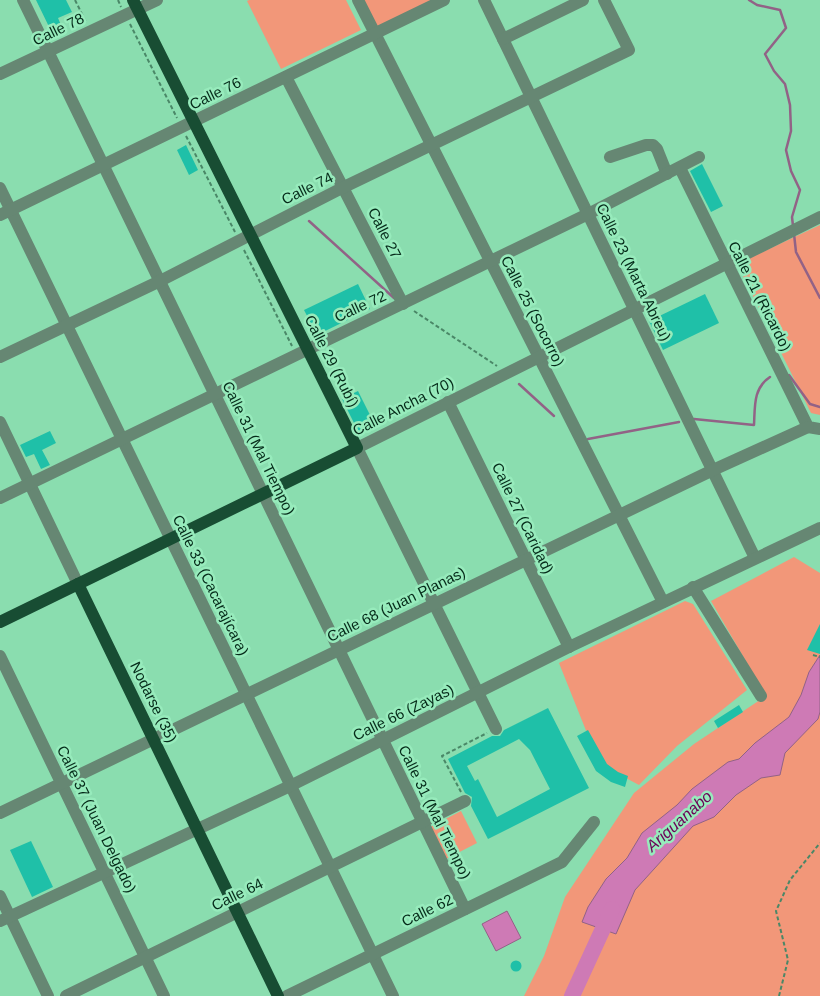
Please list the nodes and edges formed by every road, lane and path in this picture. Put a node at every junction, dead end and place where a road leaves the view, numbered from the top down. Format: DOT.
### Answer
graph roads {
  1 [pos="23,0"];
  2 [pos="75,0"];
  3 [pos="118,0"];
  4 [pos="157,0"];
  5 [pos="358,0"];
  6 [pos="444,0"];
  7 [pos="484,0"];
  8 [pos="583,0"];
  9 [pos="604,0"];
  10 [pos="136,4"];
  11 [pos="125,15"];
  12 [pos="91,32"];
  13 [pos="375,34"];
  14 [pos="503,39"];
  15 [pos="49,52"];
  16 [pos="0,74"];
  17 [pos="286,77"];
  18 [pos="532,98"];
  19 [pos="194,122"];
  20 [pos="182,128"];
  21 [pos="432,146"];
  22 [pos="610,157"];
  23 [pos="699,157"];
  24 [pos="104,165"];
  25 [pos="680,168"];
  26 [pos="667,174"];
  27 [pos="0,188"];
  28 [pos="344,188"];
  29 [pos="5,212"];
  30 [pos="588,214"];
  31 [pos="817,218"];
  32 [pos="244,236"];
  33 [pos="490,261"];
  34 [pos="726,263"];
  35 [pos="160,280"];
  36 [pos="403,304"];
  37 [pos="634,309"];
  38 [pos="66,326"];
  39 [pos="302,352"];
  40 [pos="0,357"];
  41 [pos="539,357"];
  42 [pos="497,366"];
  43 [pos="215,394"];
  44 [pos="448,402"];
  45 [pos="0,422"];
  46 [pos="814,428"];
  47 [pos="122,439"];
  48 [pos="357,448"];
  49 [pos="713,470"];
  50 [pos="30,484"];
  51 [pos="264,493"];
  52 [pos="0,498"];
  53 [pos="619,515"];
  54 [pos="820,528"];
  55 [pos="170,539"];
  56 [pos="755,558"];
  57 [pos="526,560"];
  58 [pos="78,584"];
  59 [pos="693,587"];
  60 [pos="663,602"];
  61 [pos="434,604"];
  62 [pos="0,622"];
  63 [pos="569,647"];
  64 [pos="338,651"];
  65 [pos="813,655"];
  66 [pos="0,656"];
  67 [pos="820,657"];
  68 [pos="478,693"];
  69 [pos="246,695"];
  70 [pos="761,696"];
  71 [pos="496,728"];
  72 [pos="154,739"];
  73 [pos="382,740"];
  74 [pos="62,784"];
  75 [pos="290,786"];
  76 [pos="465,801"];
  77 [pos="0,813"];
  78 [pos="422,822"];
  79 [pos="594,822"];
  80 [pos="199,829"];
  81 [pos="820,843"];
  82 [pos="330,867"];
  83 [pos="105,873"];
  84 [pos="0,896"];
  85 [pos="465,909"];
  86 [pos="238,912"];
  87 [pos="5,919"];
  88 [pos="372,954"];
  89 [pos="145,957"];
  90 [pos="48,996"];
  91 [pos="66,996"];
  92 [pos="164,996"];
  93 [pos="278,996"];
  94 [pos="287,996"];
  95 [pos="393,996"];
  96 [pos="779,996"];
  1 -- 15 [label="street, Calle 31 (Mal Tiempo)"];
  2 -- 12 [label="path"];
  3 -- 11 [label="path"];
  4 -- 10 [label="street, Calle 78"];
  5 -- 13 [label="street, Calle 25 (Socorro)"];
  6 -- 13 [label="street, Calle 76"];
  7 -- 14 [label="street, Calle 23 (Marta Abreu)"];
  8 -- 14 [label="street"];
  9 -- 18 [label="street, Calle 74"];
  10 -- 11 [label="street, Calle 78"];
  10 -- 19 [label="main road, Calle 29 (Rubí)"];
  11 -- 12 [label="street, Calle 78"];
  11 -- 20 [label="path"];
  12 -- 15 [label="street, Calle 78"];
  13 -- 17 [label="street, Calle 76"];
  13 -- 21 [label="street, Calle 25 (Socorro)"];
  14 -- 18 [label="street, Calle 23 (Marta Abreu)"];
  15 -- 16 [label="street, Calle 78"];
  15 -- 24 [label="street, Calle 31 (Mal Tiempo)"];
  17 -- 19 [label="street, Calle 76"];
  17 -- 28 [label="street, Calle 27"];
  18 -- 21 [label="street, Calle 74"];
  18 -- 30 [label="street, Calle 23 (Marta Abreu)"];
  19 -- 20 [label="street, Calle 76"];
  19 -- 32 [label="main road, Calle 29 (Rubí)"];
  20 -- 24 [label="street, Calle 76"];
  20 -- 32 [label="path"];
  21 -- 28 [label="street, Calle 74"];
  21 -- 33 [label="street, Calle 25 (Socorro)"];
  22 -- 26 [label="street"];
  23 -- 25 [label="street, Calle 72"];
  24 -- 29 [label="street, Calle 76"];
  24 -- 35 [label="street, Calle 31 (Mal Tiempo)"];
  25 -- 26 [label="street, Calle 72"];
  25 -- 34 [label="street, Calle 21 (Ricardo)"];
  26 -- 30 [label="street, Calle 72"];
  27 -- 29 [label="street, Calle 33 (Cacarajícara)"];
  28 -- 32 [label="street, Calle 74"];
  28 -- 36 [label="street, Calle 27"];
  29 -- 38 [label="street, Calle 33 (Cacarajícara)"];
  30 -- 33 [label="street, Calle 72"];
  30 -- 37 [label="street, Calle 23 (Marta Abreu)"];
  31 -- 34 [label="street, Calle Ancha (70)"];
  32 -- 35 [label="street, Calle 74"];
  32 -- 39 [label="main road, Calle 29 (Rubí)"];
  32 -- 39 [label="path"];
  33 -- 36 [label="street, Calle 72"];
  33 -- 41 [label="street, Calle 25 (Socorro)"];
  34 -- 37 [label="street, Calle Ancha (70)"];
  34 -- 46 [label="street, Calle 21 (Ricardo)"];
  35 -- 38 [label="street, Calle 74"];
  35 -- 43 [label="street, Calle 31 (Mal Tiempo)"];
  36 -- 39 [label="street, Calle 72"];
  36 -- 42 [label="path"];
  37 -- 41 [label="street, Calle Ancha (70)"];
  37 -- 49 [label="street, Calle 23 (Marta Abreu)"];
  38 -- 40 [label="street, Calle 74"];
  38 -- 47 [label="street, Calle 33 (Cacarajícara)"];
  39 -- 43 [label="street, Calle 72"];
  39 -- 48 [label="main road, Calle 29 (Rubí)"];
  41 -- 44 [label="street, Calle Ancha (70)"];
  41 -- 53 [label="street, Calle 25 (Socorro)"];
  43 -- 47 [label="street, Calle 72"];
  43 -- 51 [label="street, Calle 31 (Mal Tiempo)"];
  44 -- 48 [label="street, Calle Ancha (70)"];
  44 -- 57 [label="street, Calle 27 (Caridad)"];
  45 -- 50 [label="street, Nodarse (35)"];
  46 -- 49 [label="street, Calle 68 (Juan Planas)"];
  47 -- 50 [label="street, Calle 72"];
  47 -- 55 [label="street, Calle 33 (Cacarajícara)"];
  48 -- 51 [label="main road, Calle Ancha (70)"];
  48 -- 61 [label="street, Calle 29 (Rubí)"];
  49 -- 53 [label="street, Calle 68 (Juan Planas)"];
  49 -- 56 [label="street, Calle 23 (Marta Abreu)"];
  50 -- 52 [label="street, Calle 72"];
  50 -- 58 [label="street, Nodarse (35)"];
  51 -- 55 [label="main road, Calle Ancha (70)"];
  51 -- 64 [label="street, Calle 31 (Mal Tiempo)"];
  53 -- 57 [label="street, Calle 68 (Juan Planas)"];
  53 -- 60 [label="street, Calle 25 (Socorro)"];
  54 -- 56 [label="street, Calle 66 (Zayas)"];
  55 -- 58 [label="main road, Calle Ancha (70)"];
  55 -- 69 [label="street, Calle 33 (Cacarajícara)"];
  56 -- 59 [label="street, Calle 66 (Zayas)"];
  57 -- 61 [label="street, Calle 68 (Juan Planas)"];
  57 -- 63 [label="street, Calle 27 (Caridad)"];
  58 -- 62 [label="main road, Calle Ancha (70)"];
  58 -- 72 [label="main road, Nodarse (35)"];
  59 -- 60 [label="street, Calle 66 (Zayas)"];
  59 -- 70 [label="street"];
  60 -- 63 [label="street, Calle 66 (Zayas)"];
  61 -- 64 [label="street, Calle 68 (Juan Planas)"];
  61 -- 68 [label="street, Calle 29 (Rubí)"];
  63 -- 68 [label="street, Calle 66 (Zayas)"];
  64 -- 69 [label="street, Calle 68 (Juan Planas)"];
  64 -- 73 [label="street, Calle 31 (Mal Tiempo)"];
  65 -- 67 [label="path"];
  66 -- 74 [label="street, Calle 37 (Juan Delgado)"];
  68 -- 71 [label="street, Calle 29 (Rubí)"];
  68 -- 73 [label="street, Calle 66 (Zayas)"];
  69 -- 72 [label="street, Calle 68 (Juan Planas)"];
  69 -- 75 [label="street, Calle 33 (Cacarajícara)"];
  71 -- 76 [label="path"];
  72 -- 74 [label="street, Calle 68 (Juan Planas)"];
  72 -- 80 [label="main road, Nodarse (35)"];
  73 -- 75 [label="street, Calle 66 (Zayas)"];
  73 -- 78 [label="street, Calle 31 (Mal Tiempo)"];
  74 -- 77 [label="street, Calle 68 (Juan Planas)"];
  74 -- 83 [label="street, Calle 37 (Juan Delgado)"];
  75 -- 80 [label="street, Calle 66 (Zayas)"];
  75 -- 82 [label="street, Calle 33 (Cacarajícara)"];
  76 -- 78 [label="street, Calle 64"];
  78 -- 82 [label="street, Calle 64"];
  78 -- 85 [label="street, Calle 31 (Mal Tiempo)"];
  79 -- 85 [label="street, Calle 62"];
  80 -- 83 [label="street, Calle 66 (Zayas)"];
  80 -- 86 [label="main road, Nodarse (35)"];
  81 -- 96 [label="path"];
  82 -- 86 [label="street, Calle 64"];
  82 -- 88 [label="street, Calle 33 (Cacarajícara)"];
  83 -- 87 [label="street, Calle 66 (Zayas)"];
  83 -- 89 [label="street, Calle 37 (Juan Delgado)"];
  84 -- 87 [label="street"];
  85 -- 88 [label="street, Calle 62"];
  86 -- 89 [label="street, Calle 64"];
  86 -- 93 [label="main road, Nodarse (35)"];
  87 -- 90 [label="street"];
  88 -- 94 [label="street, Calle 62"];
  88 -- 95 [label="street, Calle 33 (Cacarajícara)"];
  89 -- 91 [label="street, Calle 64"];
  89 -- 92 [label="street, Calle 37 (Juan Delgado)"];
}
